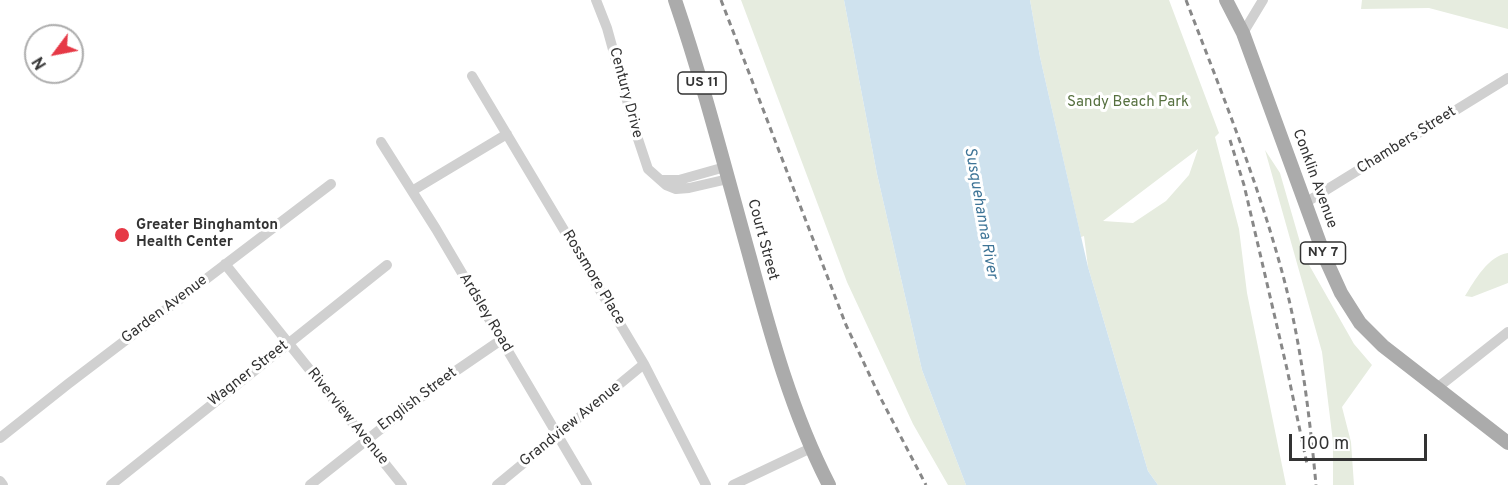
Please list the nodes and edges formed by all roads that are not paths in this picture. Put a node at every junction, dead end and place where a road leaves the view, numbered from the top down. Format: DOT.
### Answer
graph roads {
  1 [pos="596,0"];
  2 [pos="675,0"];
  3 [pos="1226,0"];
  4 [pos="1263,0"];
  5 [pos="1243,33"];
  6 [pos="472,76"];
  7 [pos="1508,78"];
  8 [pos="507,134"];
  9 [pos="381,142"];
  10 [pos="727,173"];
  11 [pos="331,184"];
  12 [pos="412,191"];
  13 [pos="1305,203"];
  14 [pos="225,264"];
  15 [pos="387,265"];
  16 [pos="1508,332"];
  17 [pos="501,340"];
  18 [pos="289,343"];
  19 [pos="645,364"];
  20 [pos="1437,388"];
  21 [pos="557,436"];
  22 [pos="0,438"];
  23 [pos="367,439"];
  24 [pos="1508,443"];
  25 [pos="811,448"];
  26 [pos="0,481"];
  27 [pos="3,485"];
  28 [pos="111,485"];
  29 [pos="310,485"];
  30 [pos="402,485"];
  31 [pos="497,485"];
  32 [pos="587,485"];
  33 [pos="706,485"];
  34 [pos="733,485"];
  35 [pos="829,485"];
  1 -- 10 [label="street, Century Drive"];
  2 -- 10 [label="main road, Court Street / US 11"];
  3 -- 5 [label="main road, Conklin Avenue / NY 7"];
  4 -- 5 [label="street"];
  5 -- 13 [label="main road, Conklin Avenue / NY 7"];
  6 -- 8 [label="street, Rossmore Place"];
  7 -- 13 [label="street, Chambers Street"];
  8 -- 12 [label="street"];
  8 -- 19 [label="street, Rossmore Place"];
  9 -- 12 [label="street, Ardsley Road"];
  10 -- 25 [label="main road, Court Street / US 11"];
  11 -- 14 [label="street, Garden Avenue"];
  12 -- 17 [label="street, Ardsley Road"];
  13 -- 20 [label="main road, Conklin Avenue / NY 7"];
  14 -- 18 [label="street, Riverview Avenue"];
  14 -- 22 [label="street, Garden Avenue"];
  15 -- 18 [label="street, Wagner Street"];
  16 -- 20 [label="street"];
  17 -- 21 [label="street, Ardsley Road"];
  17 -- 23 [label="street, English Street"];
  18 -- 23 [label="street, Riverview Avenue"];
  18 -- 28 [label="street, Wagner Street"];
  19 -- 21 [label="street, Grandview Avenue"];
  19 -- 33 [label="street, Rossmore Place"];
  20 -- 24 [label="main road, Conklin Avenue / NY 7"];
  21 -- 31 [label="street, Grandview Avenue"];
  21 -- 32 [label="street, Ardsley Road"];
  23 -- 29 [label="street, English Street"];
  23 -- 30 [label="street, Riverview Avenue"];
  25 -- 34 [label="street"];
  25 -- 35 [label="main road, Court Street / US 11"];
  26 -- 27 [label="street"];
}
